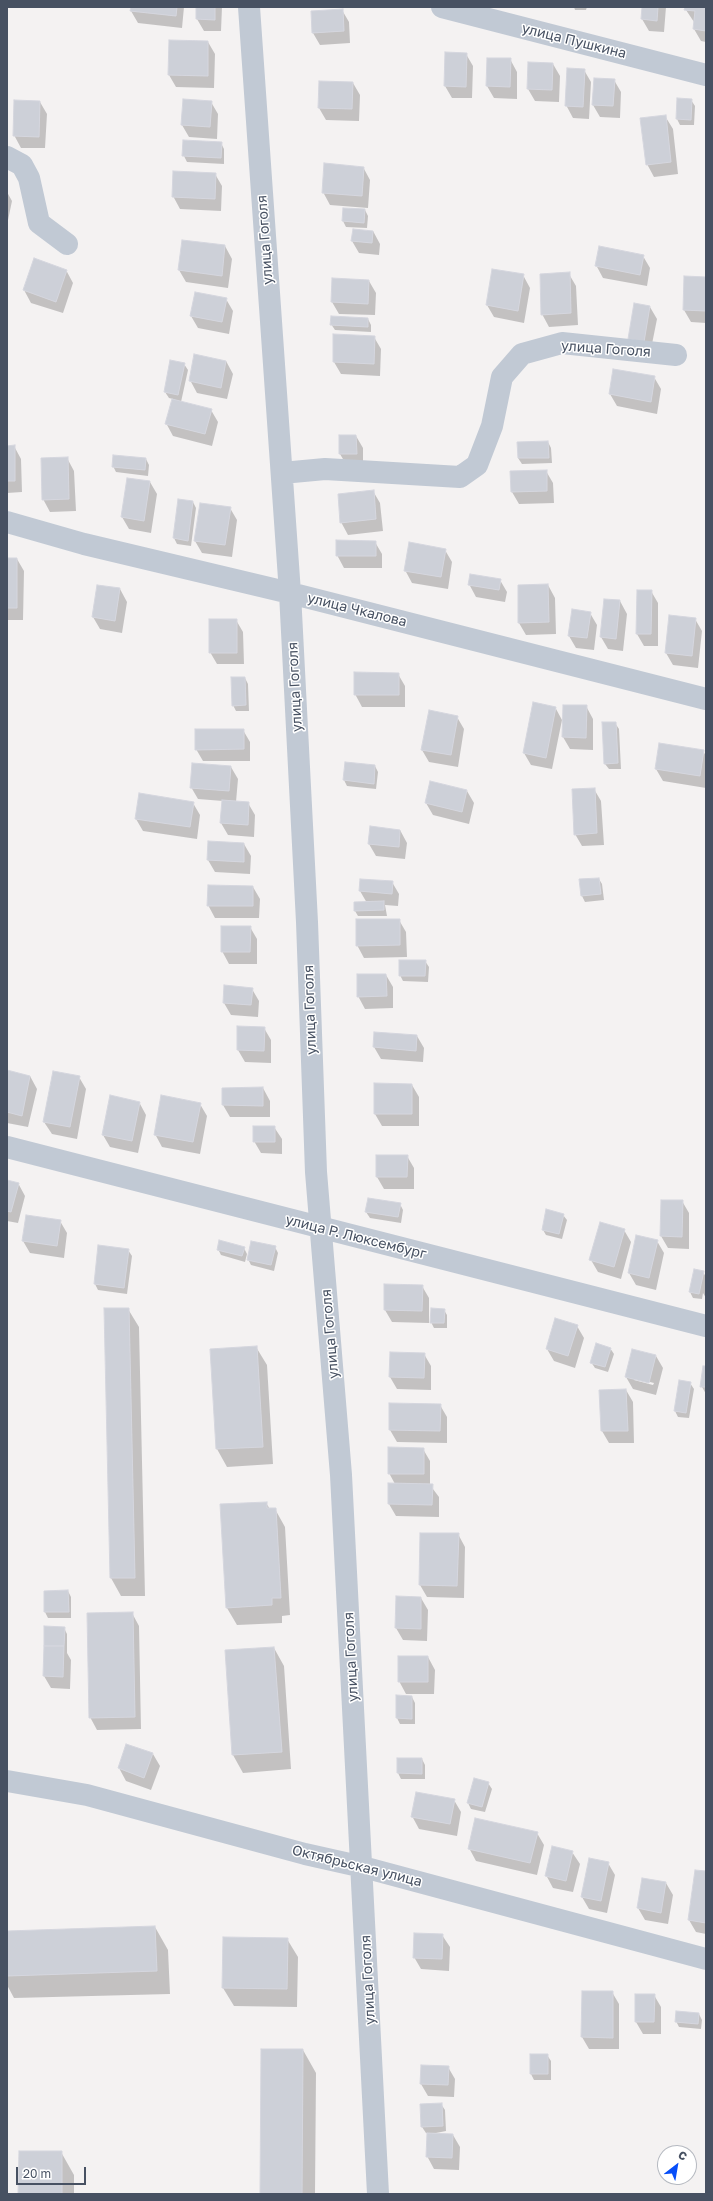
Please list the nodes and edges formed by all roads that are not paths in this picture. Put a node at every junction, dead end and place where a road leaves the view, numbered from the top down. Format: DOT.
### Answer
graph roads {
  1 [pos="249,7"];
  2 [pos="442,7"];
  3 [pos="706,75"];
  4 [pos="7,157"];
  5 [pos="67,244"];
  6 [pos="676,355"];
  7 [pos="282,473"];
  8 [pos="7,522"];
  9 [pos="290,593"];
  10 [pos="706,699"];
  11 [pos="7,1147"];
  12 [pos="322,1229"];
  13 [pos="706,1326"];
  14 [pos="7,1781"];
  15 [pos="362,1866"];
  16 [pos="706,1959"];
  17 [pos="378,2194"];
  1 -- 7 [label="street, улица Гоголя"];
  2 -- 3 [label="street, улица Пушкина"];
  4 -- 5 [label="street"];
  6 -- 7 [label="street, улица Гоголя"];
  7 -- 9 [label="street, улица Гоголя"];
  8 -- 9 [label="street, улица Чкалова"];
  9 -- 10 [label="street, улица Чкалова"];
  9 -- 12 [label="street, улица Гоголя"];
  11 -- 12 [label="street, улица Р. Люксембург"];
  12 -- 13 [label="street, улица Р. Люксембург"];
  12 -- 15 [label="street, улица Гоголя"];
  14 -- 15 [label="street, Октябрьская улица"];
  15 -- 16 [label="street, Октябрьская улица"];
  15 -- 17 [label="street, улица Гоголя"];
}
